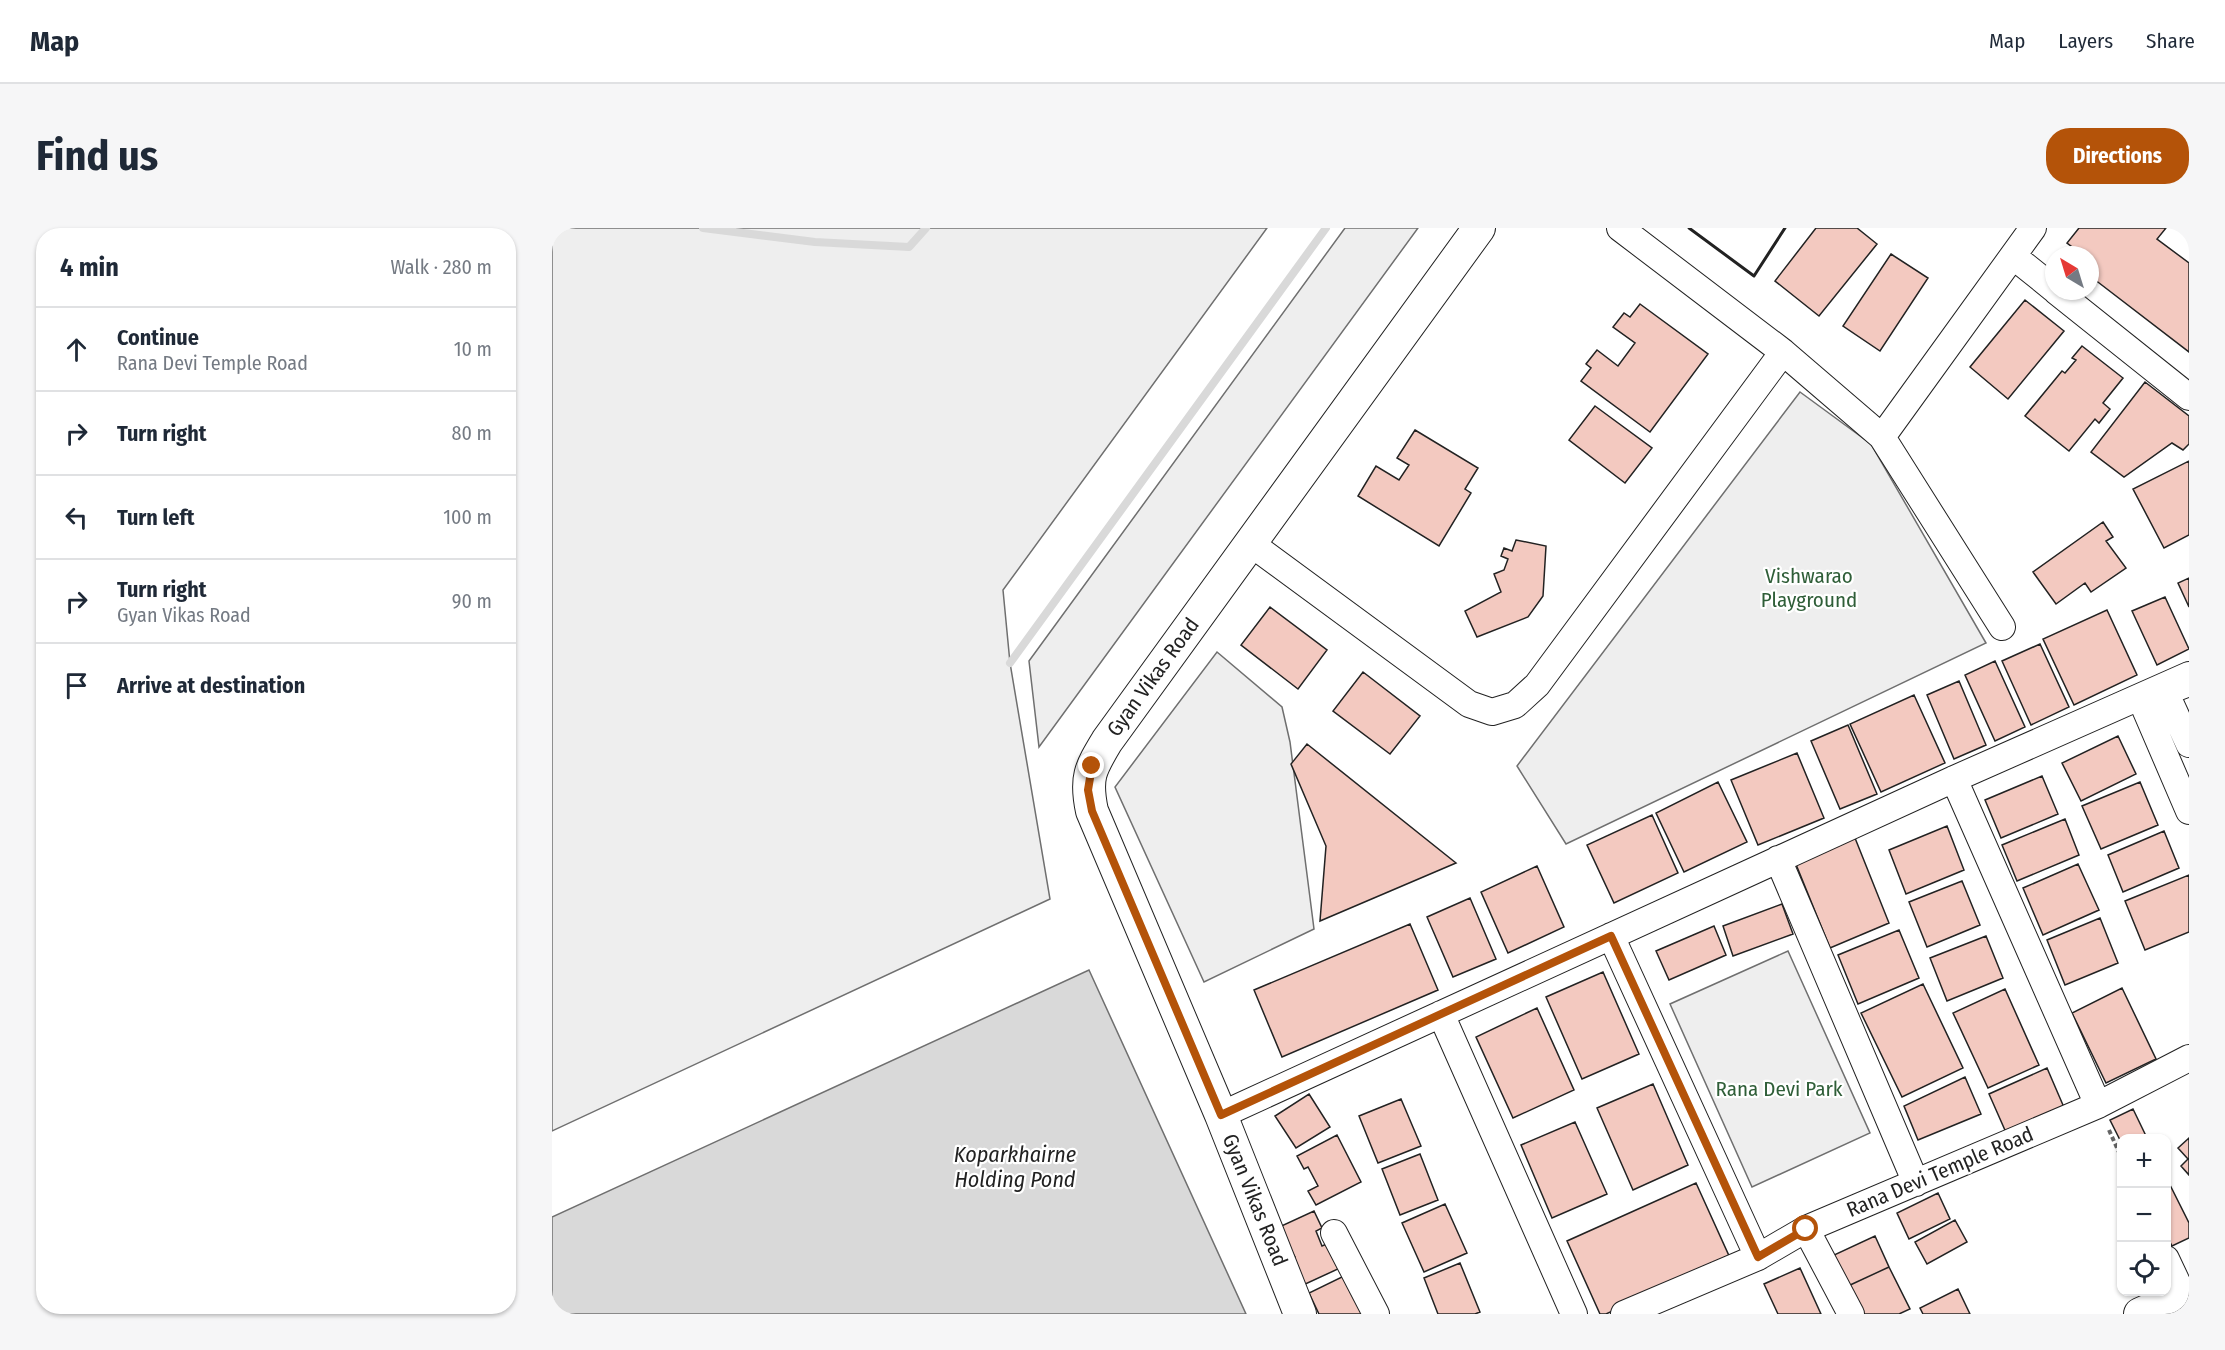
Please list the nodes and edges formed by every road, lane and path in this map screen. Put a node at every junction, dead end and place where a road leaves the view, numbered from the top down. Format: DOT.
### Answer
graph roads {
  1 [pos="1479,228"];
  2 [pos="1620,228"];
  3 [pos="2033,228"];
  4 [pos="2013,256"];
  5 [pos="2045,282"];
  6 [pos="2068,300"];
  7 [pos="1783,352"];
  8 [pos="2189,397"];
  9 [pos="1882,437"];
  10 [pos="1250,543"];
  11 [pos="2002,627"];
  12 [pos="2189,675"];
  13 [pos="2189,683"];
  14 [pos="2140,696"];
  15 [pos="2189,744"];
  16 [pos="1954,779"];
  17 [pos="2187,799"];
  18 [pos="1778,859"];
  19 [pos="1611,936"];
  20 [pos="1441,1014"];
  21 [pos="2189,1058"];
  22 [pos="2098,1105"];
  23 [pos="1221,1115"];
  24 [pos="1916,1183"];
  25 [pos="1806,1229"];
  26 [pos="1334,1233"];
  27 [pos="1758,1257"];
  28 [pos="2171,1268"];
  29 [pos="2186,1295"];
  30 [pos="1300,1314"];
  31 [pos="1376,1314"];
  32 [pos="1574,1314"];
  33 [pos="1624,1314"];
  34 [pos="1851,1314"];
  35 [pos="2140,1314"];
  1 -- 10 [label="street, Gyan Vikas Road"];
  2 -- 7 [label="street"];
  3 -- 4 [label="street"];
  4 -- 5 [label="street"];
  4 -- 9 [label="street"];
  6 -- 8 [label="street"];
  7 -- 9 [label="street"];
  7 -- 10 [label="street"];
  9 -- 11 [label="street"];
  10 -- 23 [label="street, Gyan Vikas Road"];
  12 -- 14 [label="street"];
  13 -- 15 [label="street"];
  14 -- 16 [label="street"];
  14 -- 17 [label="street"];
  16 -- 18 [label="street"];
  16 -- 22 [label="street"];
  18 -- 19 [label="street"];
  18 -- 24 [label="street"];
  19 -- 20 [label="street"];
  19 -- 27 [label="street"];
  20 -- 23 [label="street"];
  20 -- 32 [label="street"];
  21 -- 22 [label="street, Rana Devi Temple Road"];
  22 -- 24 [label="street, Rana Devi Temple Road"];
  23 -- 30 [label="street, Gyan Vikas Road"];
  24 -- 25 [label="street, Rana Devi Temple Road"];
  25 -- 27 [label="street, Rana Devi Temple Road"];
  25 -- 34 [label="street"];
  26 -- 31 [label="street"];
  27 -- 33 [label="street, Rana Devi Temple Road"];
  28 -- 29 [label="street"];
  29 -- 35 [label="street"];
}
